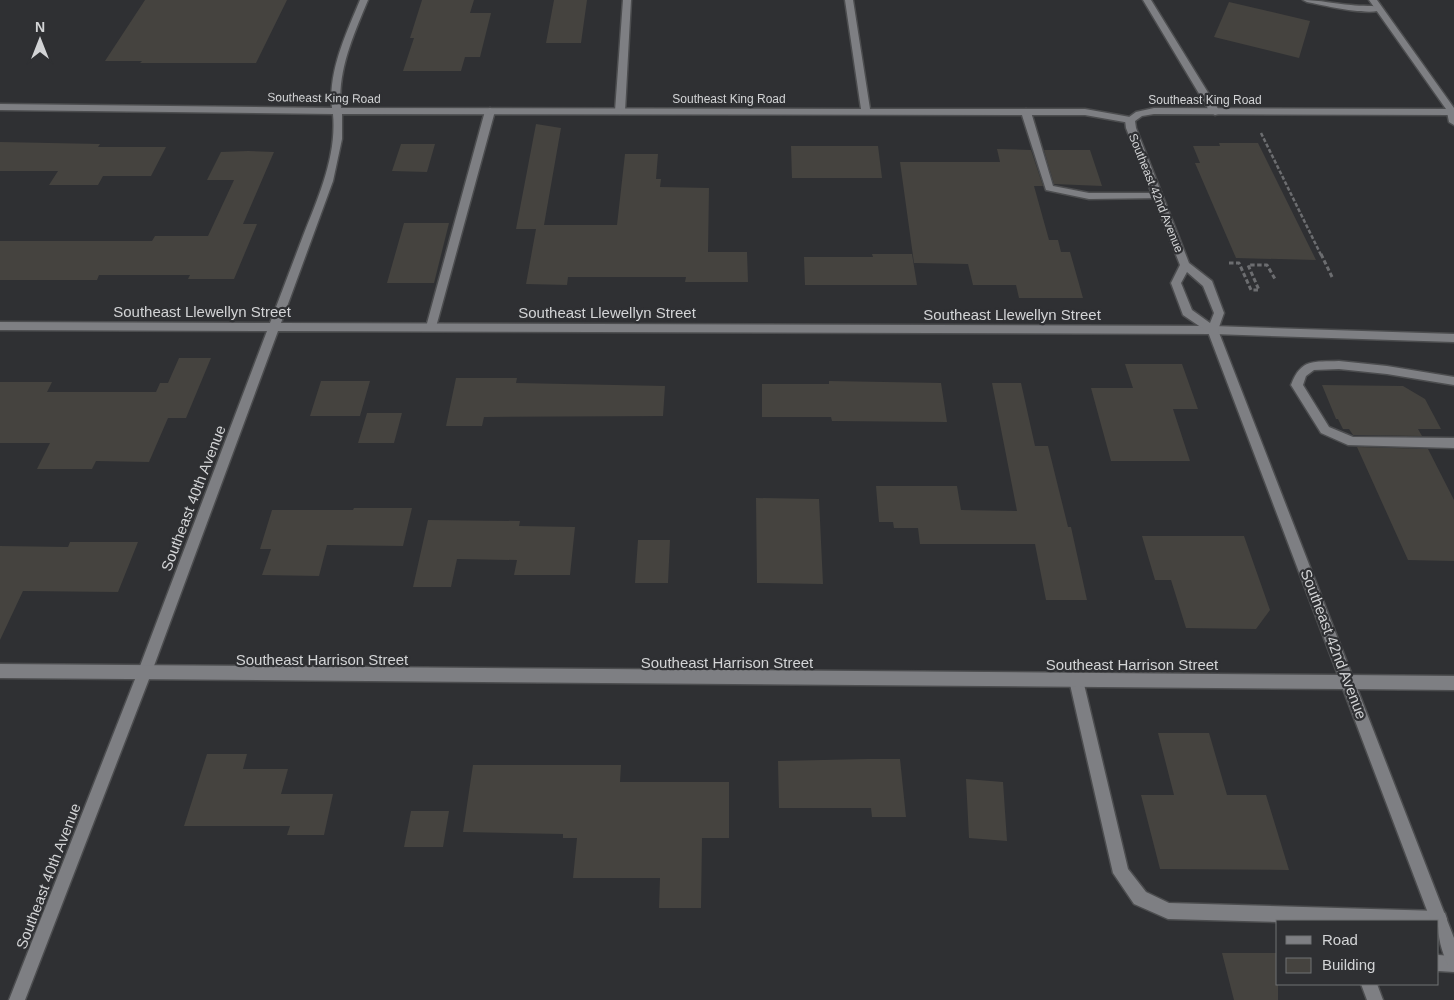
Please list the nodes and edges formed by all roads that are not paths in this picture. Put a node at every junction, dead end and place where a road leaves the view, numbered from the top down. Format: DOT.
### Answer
graph roads {
  1 [pos="364,0"];
  2 [pos="627,0"];
  3 [pos="849,0"];
  4 [pos="1147,0"];
  5 [pos="1307,0"];
  6 [pos="1373,0"];
  7 [pos="1378,9"];
  8 [pos="0,107"];
  9 [pos="337,111"];
  10 [pos="490,111"];
  11 [pos="620,111"];
  12 [pos="866,111"];
  13 [pos="1026,112"];
  14 [pos="1215,112"];
  15 [pos="1453,115"];
  16 [pos="1130,120"];
  17 [pos="1157,196"];
  18 [pos="1185,265"];
  19 [pos="0,326"];
  20 [pos="276,326"];
  21 [pos="431,326"];
  22 [pos="1213,330"];
  23 [pos="1453,339"];
  24 [pos="1454,381"];
  25 [pos="1454,443"];
  26 [pos="0,671"];
  27 [pos="144,674"];
  28 [pos="1076,680"];
  29 [pos="1348,682"];
  30 [pos="1454,682"];
  31 [pos="1439,919"];
  32 [pos="1454,959"];
  33 [pos="1439,963"];
  34 [pos="1454,964"];
  35 [pos="1369,985"];
  36 [pos="17,1000"];
  37 [pos="1375,1000"];
  1 -- 9 [label="street, Southeast 40th Avenue"];
  2 -- 11 [label="street"];
  3 -- 12 [label="street"];
  4 -- 14 [label="street"];
  5 -- 7 [label="street"];
  6 -- 7 [label="street"];
  7 -- 15 [label="street"];
  8 -- 9 [label="street, Southeast King Road"];
  9 -- 10 [label="street, Southeast King Road"];
  9 -- 20 [label="street, Southeast 40th Avenue"];
  10 -- 11 [label="street, Southeast King Road"];
  10 -- 21 [label="street"];
  11 -- 12 [label="street, Southeast King Road"];
  12 -- 13 [label="street, Southeast King Road"];
  13 -- 16 [label="street, Southeast King Road"];
  13 -- 17 [label="street"];
  14 -- 15 [label="street, Southeast King Road"];
  14 -- 16 [label="street, Southeast King Road"];
  16 -- 17 [label="street, Southeast 42nd Avenue"];
  17 -- 18 [label="street, Southeast 42nd Avenue"];
  18 -- 22 [label="street, Southeast 42nd Avenue"];
  18 -- 22 [label="street, Southeast 42nd Avenue"];
  19 -- 20 [label="street, Southeast Llewellyn Street"];
  20 -- 21 [label="street, Southeast Llewellyn Street"];
  20 -- 27 [label="street, Southeast 40th Avenue"];
  21 -- 22 [label="street, Southeast Llewellyn Street"];
  22 -- 23 [label="street, Southeast Llewellyn Street"];
  22 -- 29 [label="street, Southeast 42nd Avenue"];
  24 -- 25 [label="street"];
  26 -- 27 [label="street, Southeast Harrison Street"];
  27 -- 28 [label="street, Southeast Harrison Street"];
  27 -- 36 [label="street, Southeast 40th Avenue"];
  28 -- 29 [label="street, Southeast Harrison Street"];
  28 -- 31 [label="street"];
  29 -- 30 [label="street, Southeast Harrison Street"];
  29 -- 31 [label="street, Southeast 42nd Avenue"];
  31 -- 32 [label="street, Southeast 42nd Avenue"];
  33 -- 34 [label="street"];
  35 -- 37 [label="street"];
}
